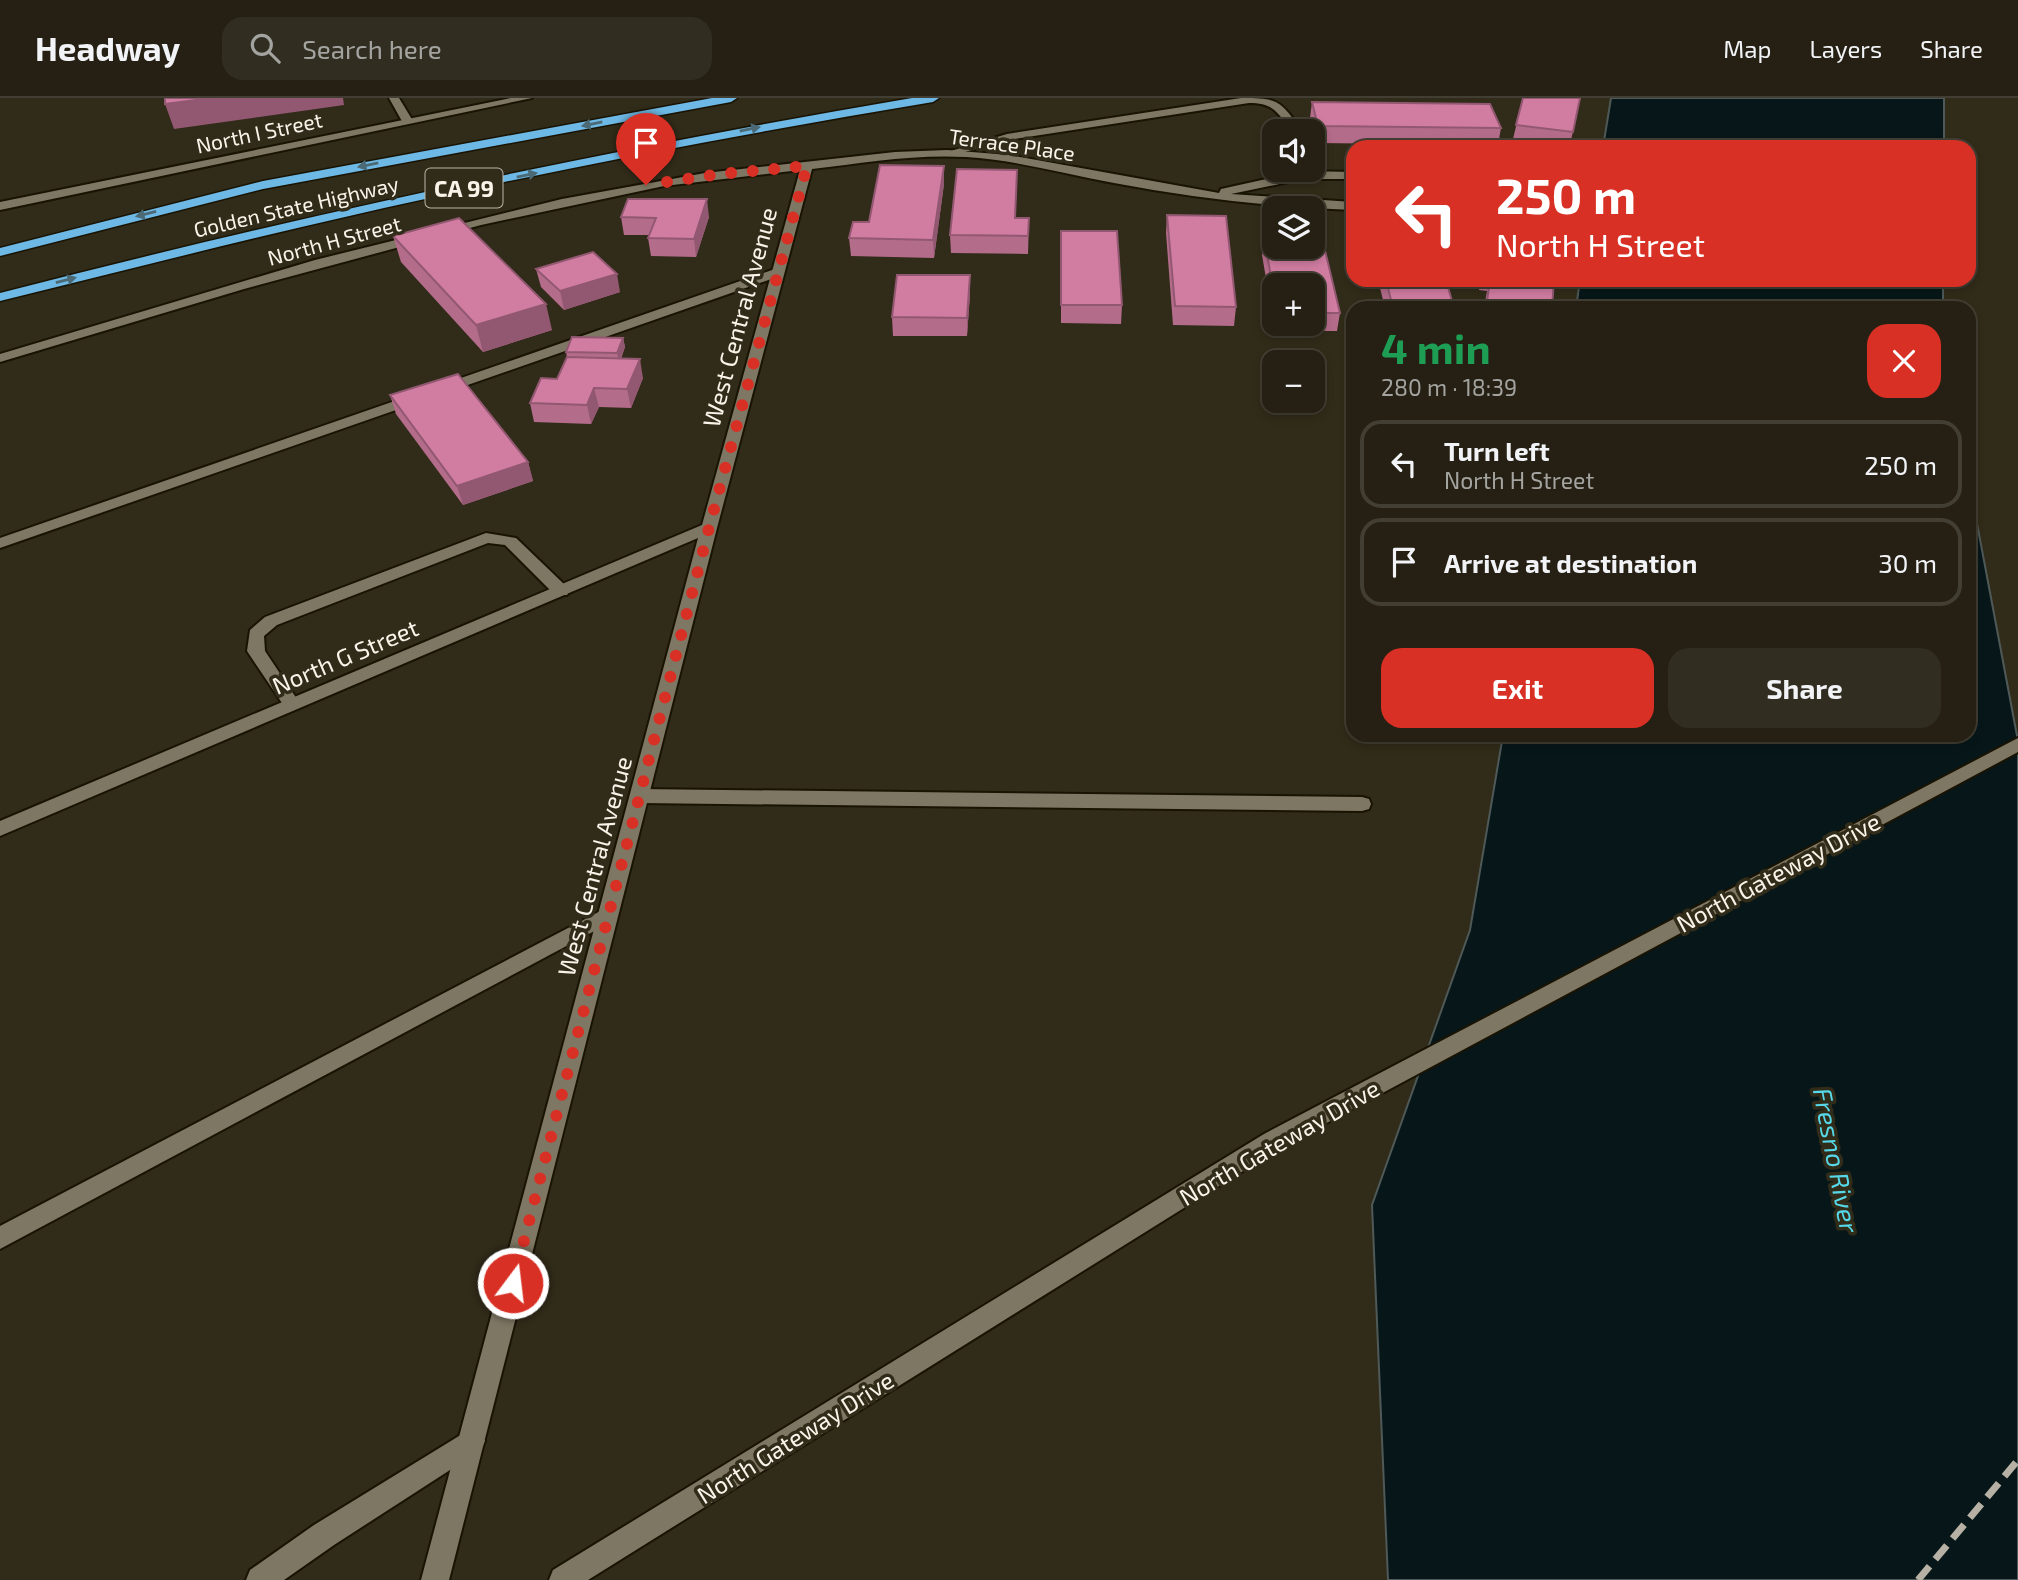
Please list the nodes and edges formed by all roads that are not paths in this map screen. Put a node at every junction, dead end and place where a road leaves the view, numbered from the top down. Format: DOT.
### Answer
graph roads {
  1 [pos="394,98"];
  2 [pos="527,98"];
  3 [pos="731,98"];
  4 [pos="933,98"];
  5 [pos="1288,119"];
  6 [pos="408,121"];
  7 [pos="950,153"];
  8 [pos="807,166"];
  9 [pos="1325,174"];
  10 [pos="1346,175"];
  11 [pos="1263,182"];
  12 [pos="1210,195"];
  13 [pos="0,206"];
  14 [pos="1346,206"];
  15 [pos="0,252"];
  16 [pos="778,272"];
  17 [pos="0,297"];
  18 [pos="0,358"];
  19 [pos="709,528"];
  20 [pos="0,543"];
  21 [pos="561,591"];
  22 [pos="292,705"];
  23 [pos="2018,744"];
  24 [pos="639,796"];
  25 [pos="1363,804"];
  26 [pos="0,829"];
  27 [pos="608,915"];
  28 [pos="0,1238"];
  29 [pos="472,1441"];
  30 [pos="260,1580"];
  31 [pos="435,1580"];
  32 [pos="563,1580"];
  1 -- 6 [label="street"];
  2 -- 6 [label="street, North I Street"];
  3 -- 15 [label="highway, Golden State Highway / CA 99, one-way"];
  17 -- 4 [label="highway, Golden State Highway / CA 99, one-way"];
  5 -- 7 [label="street"];
  6 -- 13 [label="street, North I Street"];
  7 -- 8 [label="street, Terrace Place"];
  7 -- 12 [label="street, Terrace Place"];
  8 -- 16 [label="street, West Central Avenue"];
  8 -- 18 [label="street, North H Street"];
  9 -- 10 [label="street, Terrace Place"];
  11 -- 12 [label="street, Terrace Place"];
  12 -- 14 [label="street, Terrace Place"];
  16 -- 19 [label="street, West Central Avenue"];
  16 -- 20 [label="street"];
  19 -- 21 [label="street, North G Street"];
  19 -- 24 [label="street, West Central Avenue"];
  21 -- 22 [label="street, North G Street"];
  21 -- 22 [label="street"];
  22 -- 26 [label="street, North G Street"];
  23 -- 32 [label="street, North Gateway Drive"];
  24 -- 25 [label="street"];
  24 -- 27 [label="street, West Central Avenue"];
  27 -- 28 [label="street"];
  27 -- 29 [label="street, West Central Avenue"];
  29 -- 30 [label="street"];
  29 -- 31 [label="street, West Central Avenue"];
}
